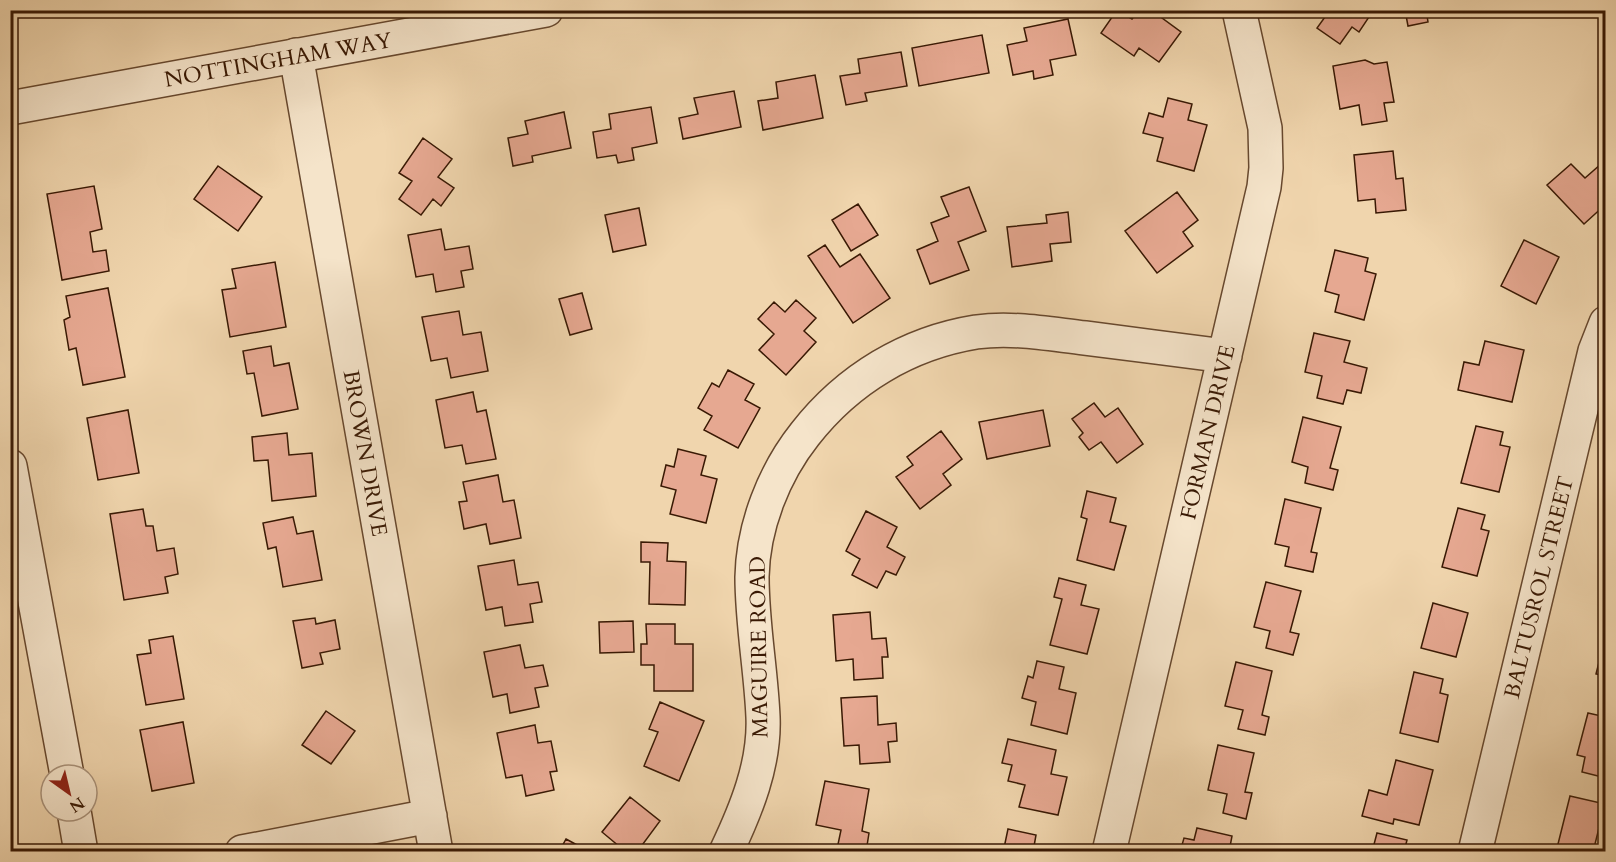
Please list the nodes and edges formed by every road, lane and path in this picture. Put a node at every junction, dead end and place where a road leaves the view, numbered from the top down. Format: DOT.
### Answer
graph roads {
  1 [pos="546,10"];
  2 [pos="1239,10"];
  3 [pos="296,55"];
  4 [pos="10,108"];
  5 [pos="1605,323"];
  6 [pos="1225,356"];
  7 [pos="10,465"];
  8 [pos="65,763"];
  9 [pos="430,816"];
  10 [pos="76,823"];
  11 [pos="81,852"];
  12 [pos="242,852"];
  13 [pos="436,852"];
  14 [pos="726,852"];
  15 [pos="1109,852"];
  16 [pos="1475,852"];
  1 -- 3 [label="street, NOTTINGHAM WAY"];
  2 -- 6 [label="street, FORMAN DRIVE"];
  3 -- 4 [label="street, NOTTINGHAM WAY"];
  3 -- 9 [label="street, BROWN DRIVE"];
  5 -- 16 [label="street, BALTUSROL STREET"];
  6 -- 14 [label="street, MAGUIRE ROAD"];
  6 -- 15 [label="street, FORMAN DRIVE"];
  7 -- 8 [label="street"];
  9 -- 12 [label="street"];
  9 -- 13 [label="street, BROWN DRIVE"];
  10 -- 11 [label="street"];
}
